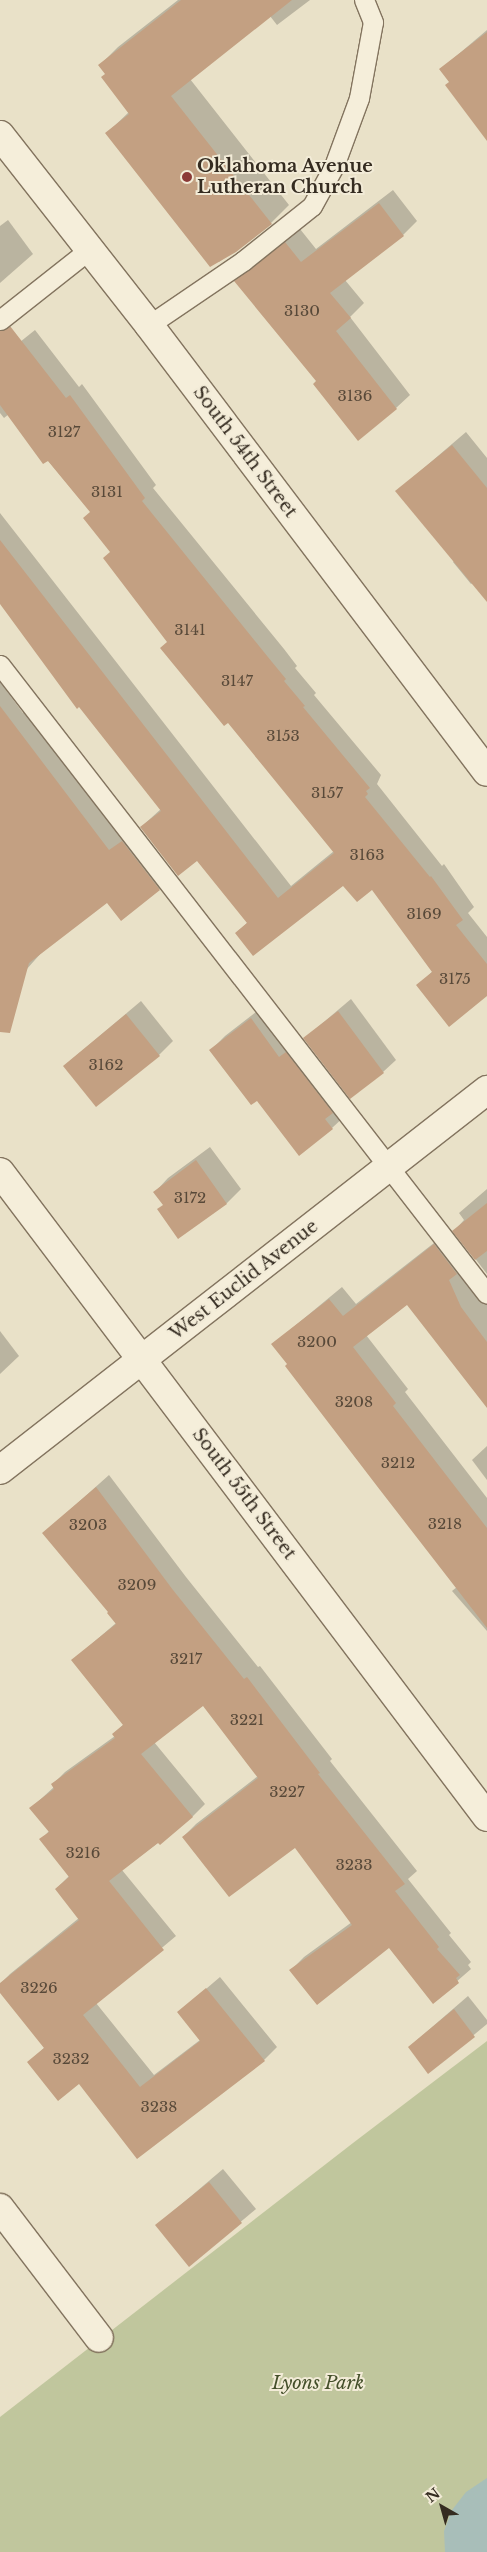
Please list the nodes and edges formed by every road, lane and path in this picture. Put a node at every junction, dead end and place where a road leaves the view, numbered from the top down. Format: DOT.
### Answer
graph roads {
  1 [pos="364,0"];
  2 [pos="0,134"];
  3 [pos="90,249"];
  4 [pos="0,320"];
  5 [pos="148,325"];
  6 [pos="0,665"];
  7 [pos="487,772"];
  8 [pos="487,1090"];
  9 [pos="389,1166"];
  10 [pos="0,1172"];
  11 [pos="487,1294"];
  12 [pos="143,1359"];
  13 [pos="0,1470"];
  14 [pos="487,1817"];
  15 [pos="0,2208"];
  16 [pos="99,2338"];
  1 -- 5 [label="lane"];
  2 -- 3 [label="street, South 54th Street"];
  3 -- 4 [label="lane"];
  3 -- 5 [label="street, South 54th Street"];
  5 -- 7 [label="street, South 54th Street"];
  6 -- 9 [label="lane"];
  8 -- 9 [label="street, West Euclid Avenue"];
  9 -- 11 [label="lane"];
  9 -- 12 [label="street, West Euclid Avenue"];
  10 -- 12 [label="street, South 55th Street"];
  12 -- 13 [label="street, West Euclid Avenue"];
  12 -- 14 [label="street, South 55th Street"];
  15 -- 16 [label="street"];
}
